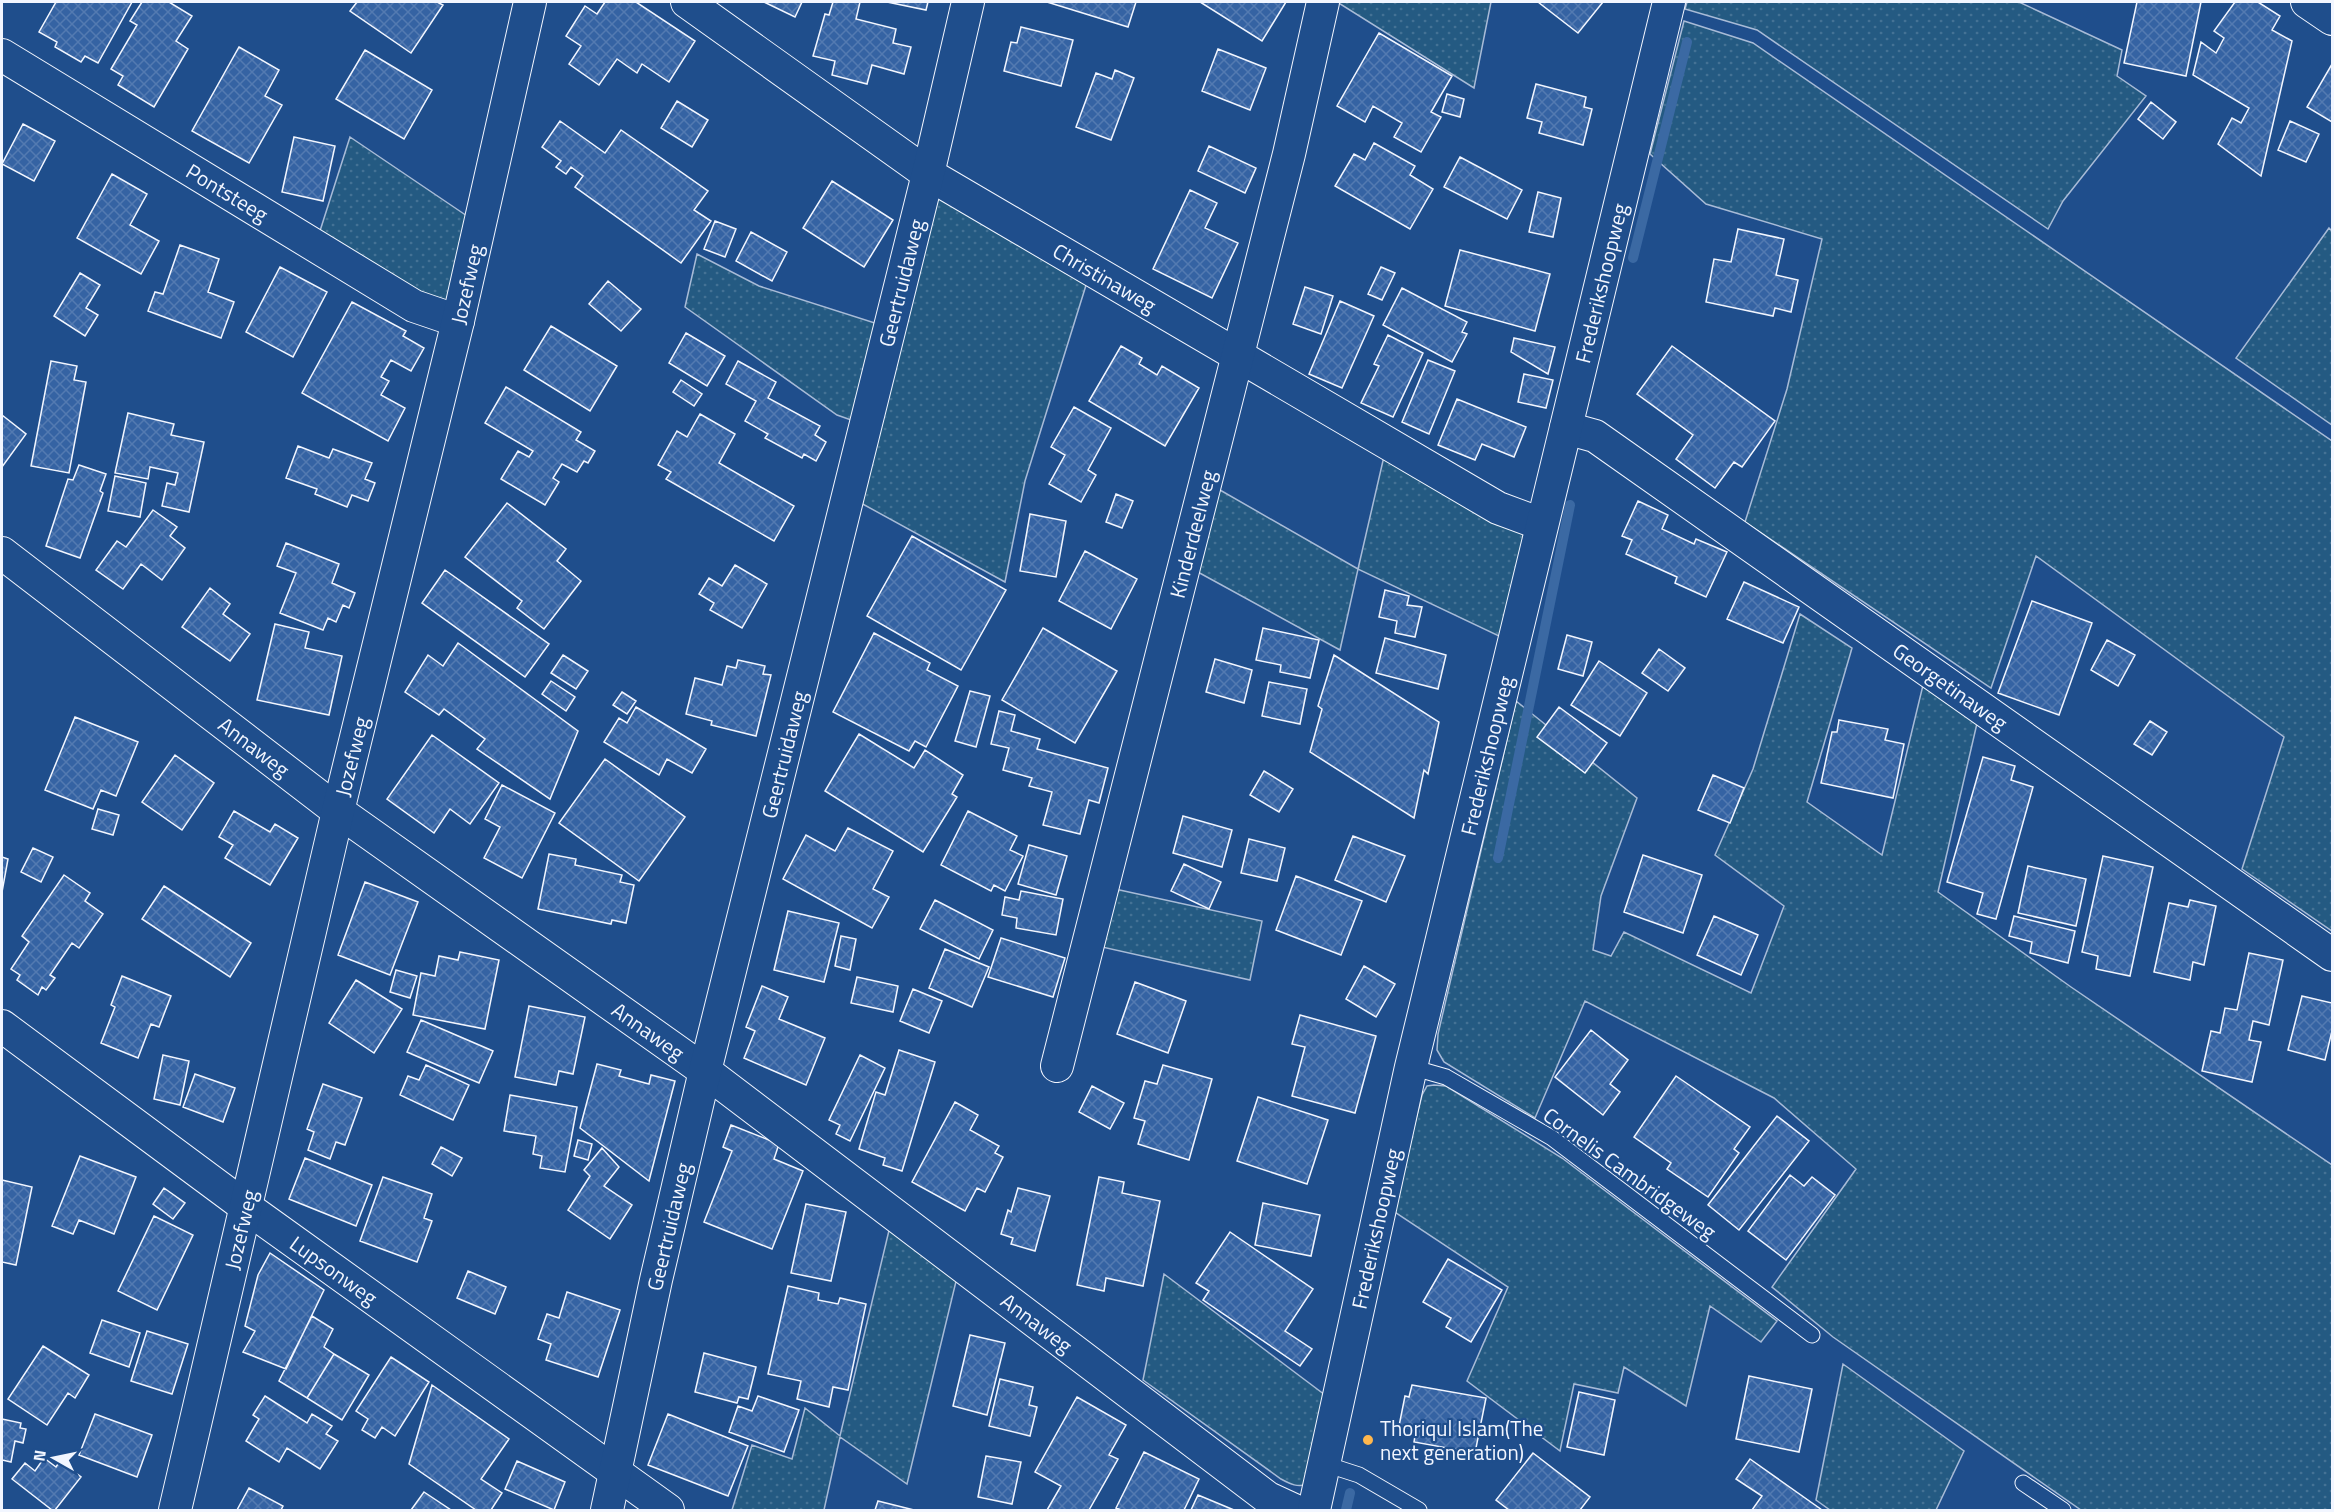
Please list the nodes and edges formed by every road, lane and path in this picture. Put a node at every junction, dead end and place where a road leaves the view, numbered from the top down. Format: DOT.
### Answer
graph roads {
  1 [pos="530,2"];
  2 [pos="687,2"];
  3 [pos="968,2"];
  4 [pos="1323,2"];
  5 [pos="1669,2"];
  6 [pos="2307,2"];
  7 [pos="2332,19"];
  8 [pos="2,55"];
  9 [pos="928,174"];
  10 [pos="458,321"];
  11 [pos="1238,355"];
  12 [pos="1566,428"];
  13 [pos="1541,524"];
  14 [pos="2,553"];
  15 [pos="338,811"];
  16 [pos="2332,955"];
  17 [pos="2,1026"];
  18 [pos="1057,1066"];
  19 [pos="1411,1067"];
  20 [pos="705,1071"];
  21 [pos="246,1207"];
  22 [pos="1812,1335"];
  23 [pos="1324,1464"];
  24 [pos="616,1473"];
  25 [pos="2023,1483"];
  26 [pos="175,1510"];
  27 [pos="607,1510"];
  28 [pos="668,1510"];
  29 [pos="1294,1510"];
  30 [pos="1314,1510"];
  31 [pos="1419,1510"];
  32 [pos="2062,1510"];
  1 -- 10 [label="street, Jozefweg"];
  2 -- 9 [label="street, Christinaweg"];
  3 -- 9 [label="street, Geertruidaweg"];
  4 -- 11 [label="street, Kinderdeelweg"];
  5 -- 12 [label="street, Frederikshoopweg"];
  6 -- 7 [label="street"];
  8 -- 10 [label="street, Pontsteeg"];
  9 -- 11 [label="street, Christinaweg"];
  9 -- 20 [label="street, Geertruidaweg"];
  10 -- 15 [label="street, Jozefweg"];
  11 -- 13 [label="street, Christinaweg"];
  11 -- 18 [label="street, Kinderdeelweg"];
  12 -- 13 [label="street, Frederikshoopweg"];
  12 -- 16 [label="street, Georgetinaweg"];
  13 -- 19 [label="street, Frederikshoopweg"];
  14 -- 15 [label="street, Annaweg"];
  15 -- 20 [label="street, Annaweg"];
  15 -- 21 [label="street, Jozefweg"];
  17 -- 21 [label="street, Lupsonweg"];
  19 -- 22 [label="lane, Cornelis Cambridgeweg"];
  19 -- 23 [label="street, Frederikshoopweg"];
  20 -- 24 [label="street, Geertruidaweg"];
  20 -- 29 [label="street, Annaweg"];
  21 -- 24 [label="street, Lupsonweg"];
  21 -- 26 [label="street, Jozefweg"];
  23 -- 30 [label="street, Frederikshoopweg"];
  23 -- 31 [label="lane"];
  24 -- 27 [label="street, Geertruidaweg"];
  24 -- 28 [label="street, Lupsonweg"];
  25 -- 32 [label="lane"];
}
